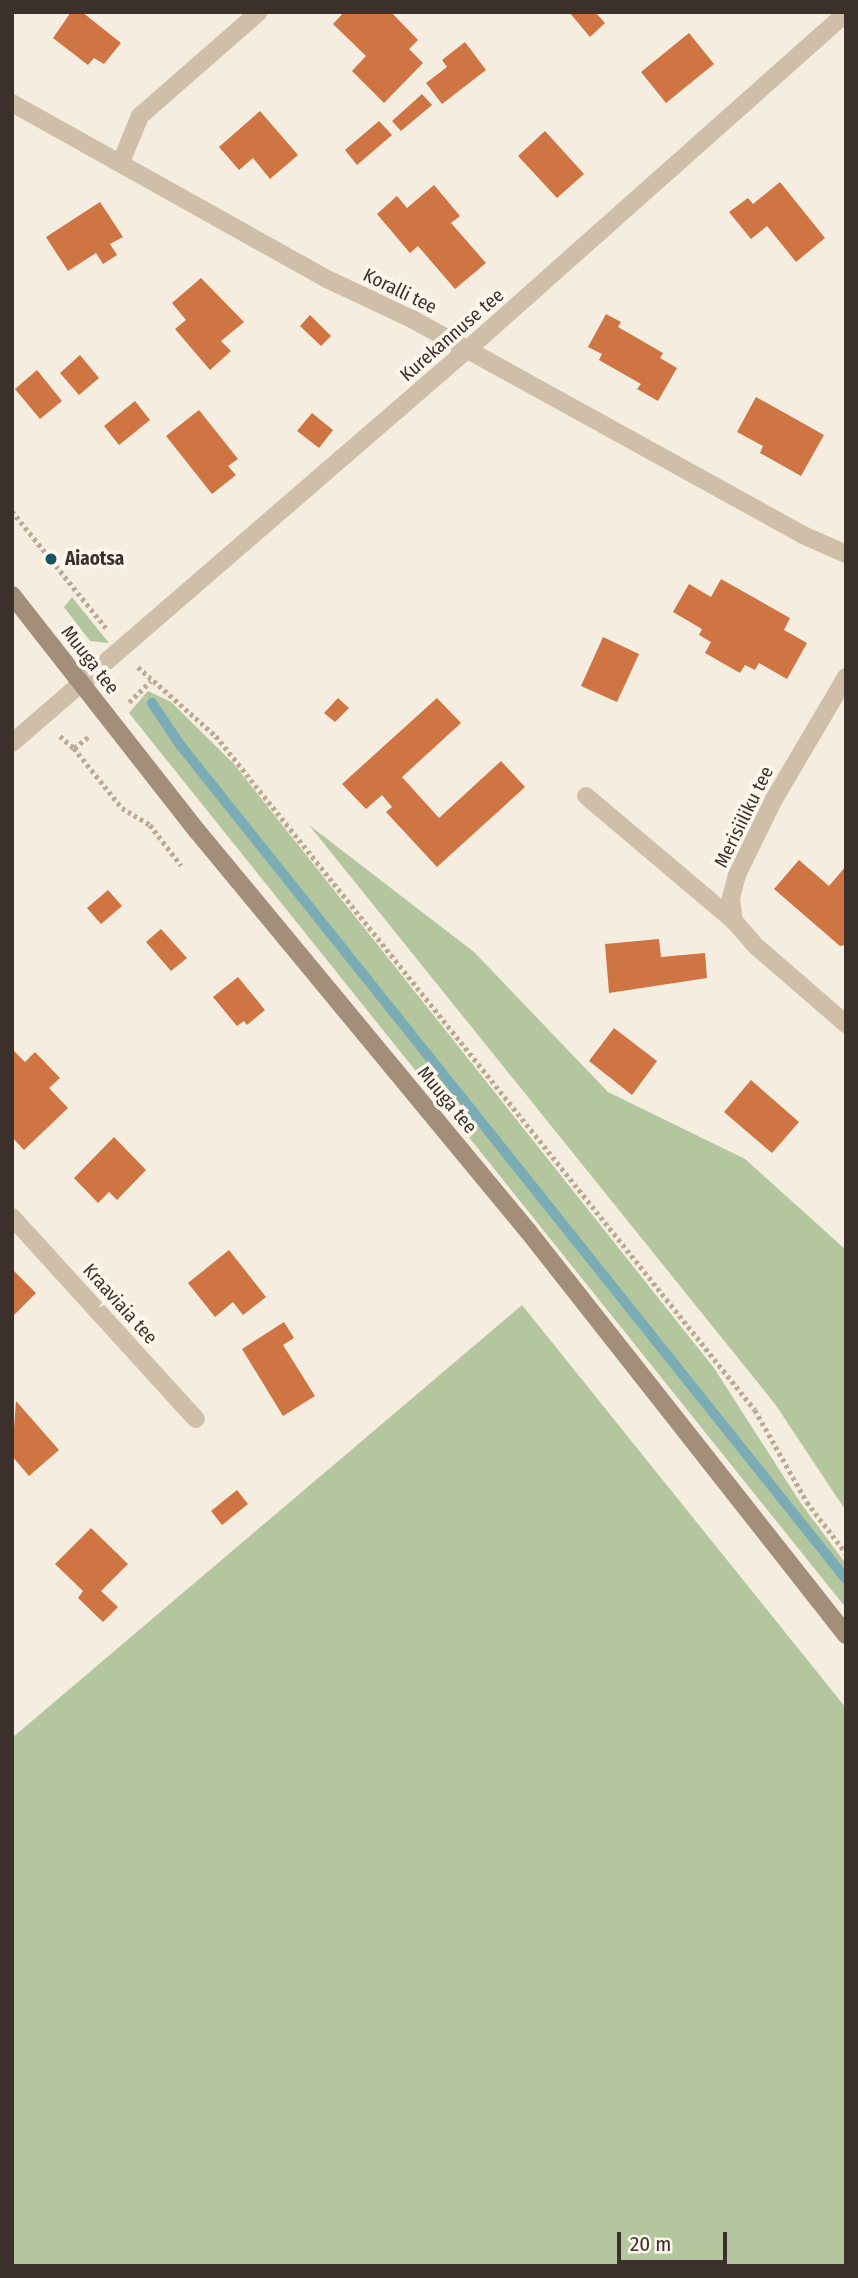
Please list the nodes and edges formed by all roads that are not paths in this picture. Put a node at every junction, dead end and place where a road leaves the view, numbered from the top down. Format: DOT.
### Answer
graph roads {
  1 [pos="259,12"];
  2 [pos="846,13"];
  3 [pos="12,103"];
  4 [pos="121,162"];
  5 [pos="468,349"];
  6 [pos="846,554"];
  7 [pos="12,595"];
  8 [pos="846,677"];
  9 [pos="82,685"];
  10 [pos="12,743"];
  11 [pos="586,796"];
  12 [pos="734,921"];
  13 [pos="846,1024"];
  14 [pos="12,1217"];
  15 [pos="196,1419"];
  16 [pos="846,1635"];
  1 -- 4 [label="street"];
  2 -- 5 [label="street, Kurekannuse tee"];
  3 -- 4 [label="street, Koralli tee"];
  4 -- 5 [label="street, Koralli tee"];
  5 -- 6 [label="street, Koralli tee"];
  5 -- 9 [label="street, Kurekannuse tee"];
  7 -- 9 [label="street, Muuga tee"];
  8 -- 12 [label="street, Merisiiliku tee"];
  9 -- 10 [label="street, Kurekannuse tee"];
  9 -- 16 [label="street, Muuga tee"];
  11 -- 12 [label="street"];
  12 -- 13 [label="street"];
  14 -- 15 [label="street, Kraaviaia tee"];
}
